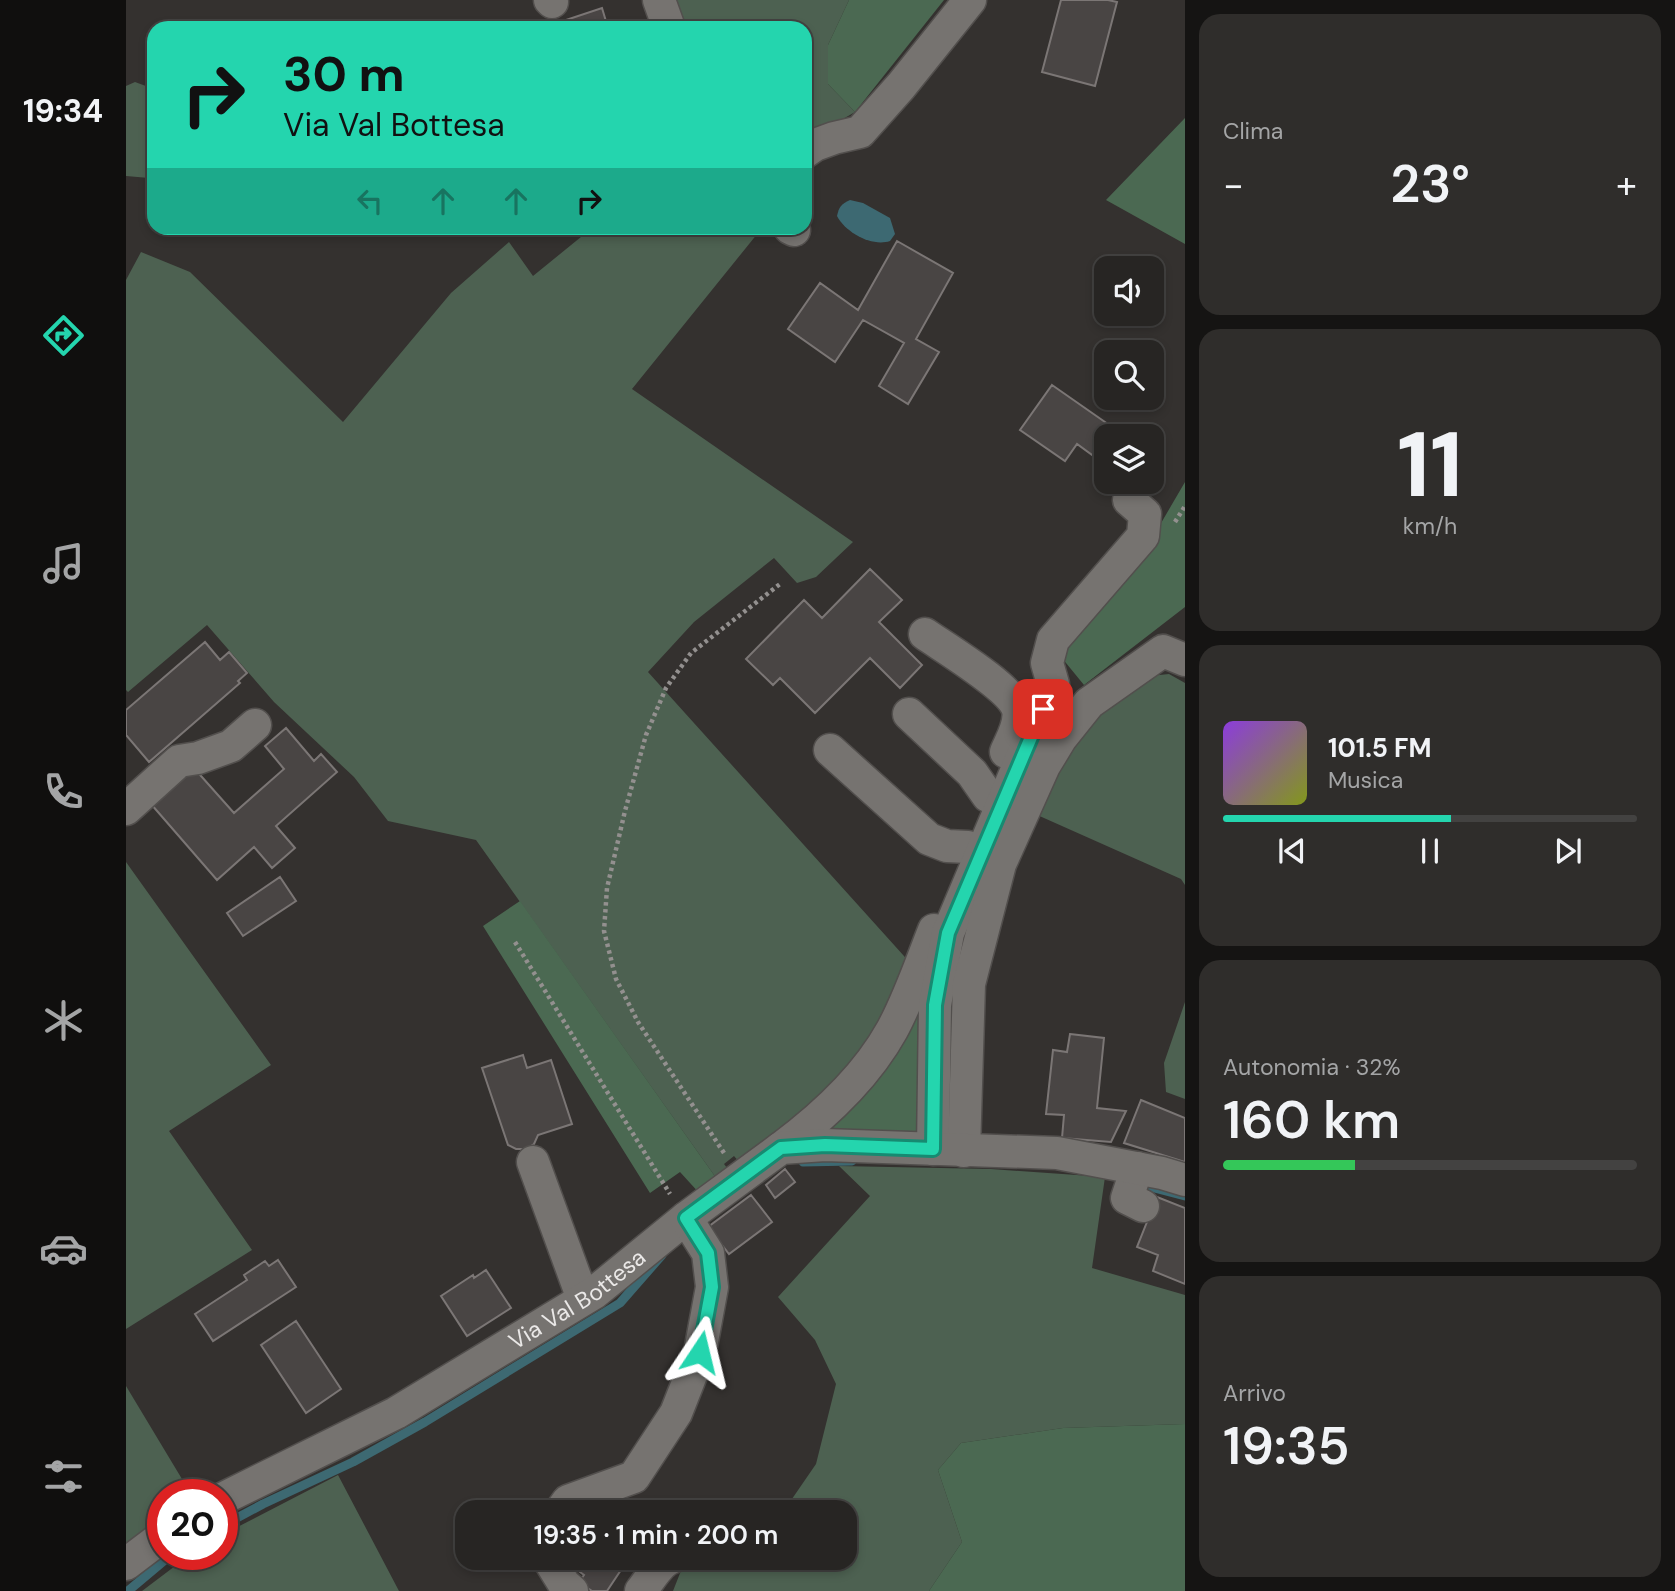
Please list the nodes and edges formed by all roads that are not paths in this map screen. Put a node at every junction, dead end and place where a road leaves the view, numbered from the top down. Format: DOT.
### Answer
graph roads {
  1 [pos="659,0"];
  2 [pos="970,0"];
  3 [pos="666,21"];
  4 [pos="812,147"];
  5 [pos="1129,500"];
  6 [pos="925,634"];
  7 [pos="1185,660"];
  8 [pos="909,714"];
  9 [pos="255,724"];
  10 [pos="830,750"];
  11 [pos="988,796"];
  12 [pos="126,809"];
  13 [pos="968,847"];
  14 [pos="781,1148"];
  15 [pos="933,1149"];
  16 [pos="964,1151"];
  17 [pos="533,1162"];
  18 [pos="1137,1168"];
  19 [pos="1185,1180"];
  20 [pos="1143,1206"];
  21 [pos="686,1218"];
  22 [pos="583,1300"];
  23 [pos="238,1491"];
  24 [pos="571,1500"];
  25 [pos="147,1548"];
  26 [pos="126,1564"];
  27 [pos="555,1570"];
  28 [pos="657,1570"];
  29 [pos="572,1591"];
  30 [pos="641,1591"];
  1 -- 3 [label="street"];
  2 -- 4 [label="street"];
  5 -- 15 [label="street"];
  6 -- 11 [label="street, Via Val Bottesa"];
  7 -- 16 [label="street"];
  8 -- 11 [label="street"];
  9 -- 12 [label="street"];
  10 -- 13 [label="street"];
  11 -- 13 [label="street, Via Val Bottesa"];
  13 -- 14 [label="street, Via Val Bottesa"];
  14 -- 15 [label="street"];
  14 -- 21 [label="street, Via Val Bottesa"];
  15 -- 16 [label="street"];
  16 -- 18 [label="street"];
  17 -- 22 [label="street"];
  18 -- 19 [label="street"];
  18 -- 20 [label="street"];
  21 -- 22 [label="street, Via Val Bottesa"];
  21 -- 24 [label="street"];
  22 -- 23 [label="street, Via Val Bottesa"];
  25 -- 26 [label="street"];
  27 -- 29 [label="street"];
  28 -- 30 [label="street"];
}
